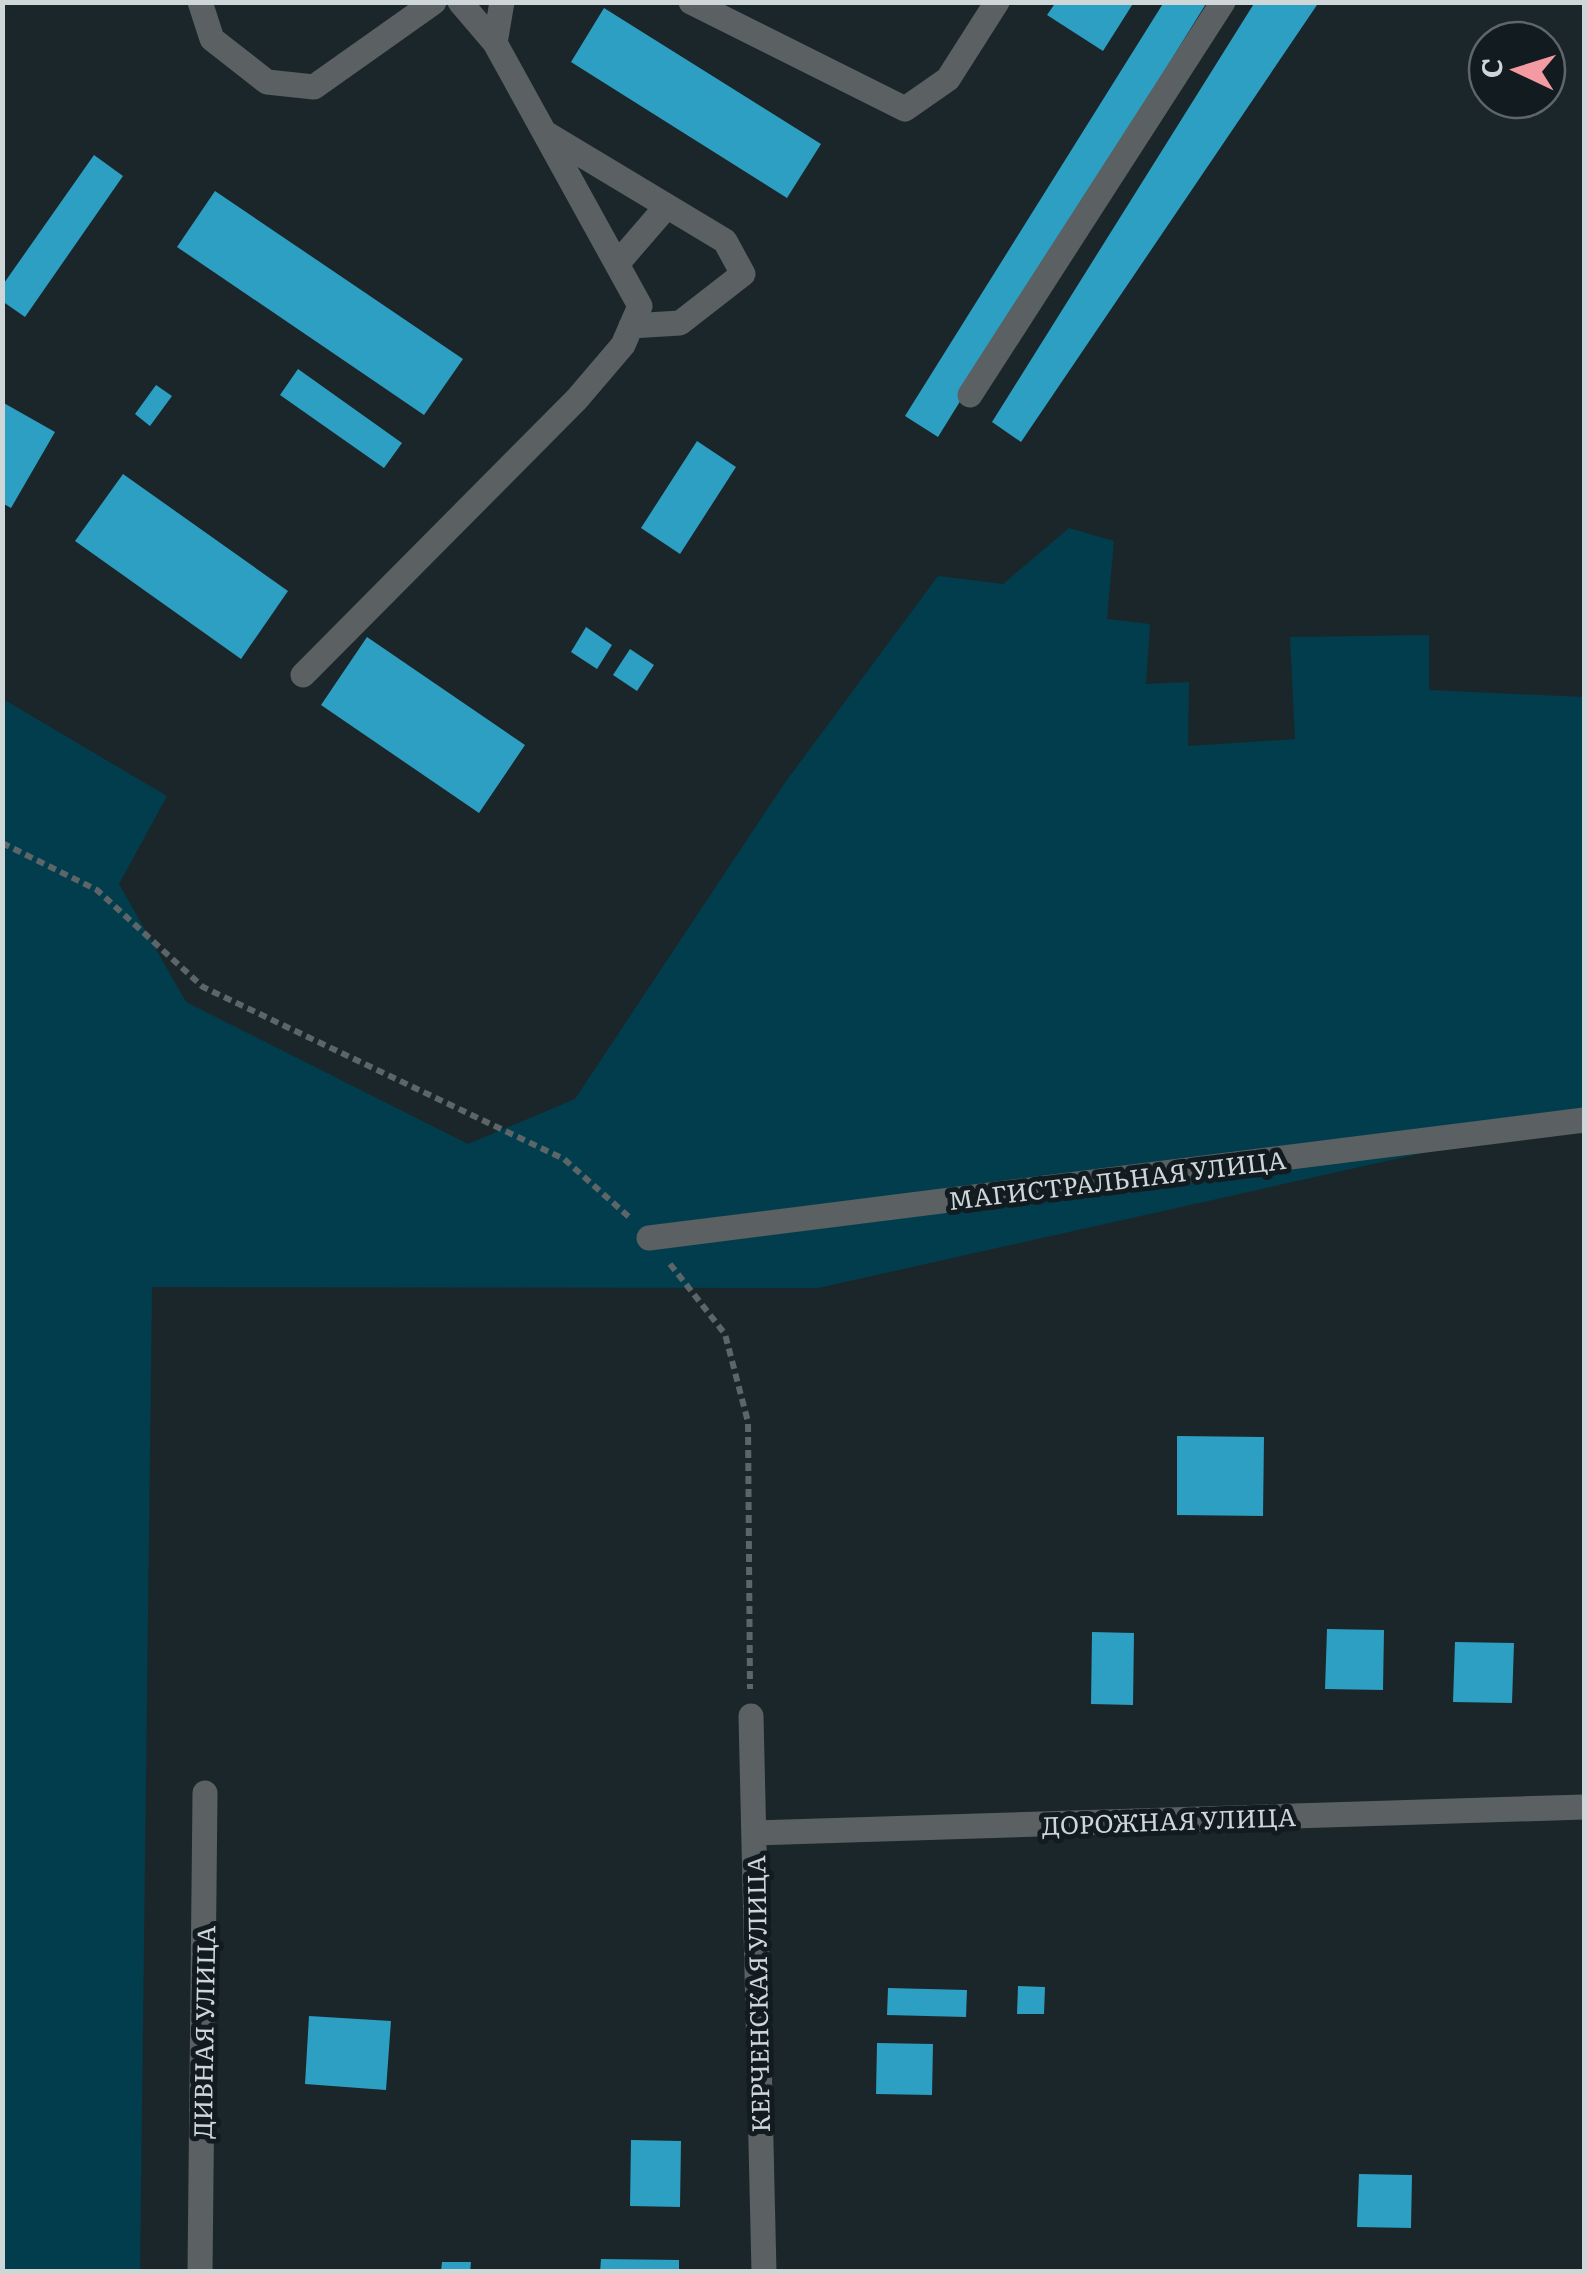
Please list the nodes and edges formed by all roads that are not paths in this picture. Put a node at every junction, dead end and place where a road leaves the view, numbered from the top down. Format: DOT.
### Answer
graph roads {
  1 [pos="200,2"];
  2 [pos="434,2"];
  3 [pos="460,2"];
  4 [pos="502,2"];
  5 [pos="691,2"];
  6 [pos="997,2"];
  7 [pos="1223,2"];
  8 [pos="496,43"];
  9 [pos="544,132"];
  10 [pos="667,206"];
  11 [pos="617,264"];
  12 [pos="631,326"];
  13 [pos="970,395"];
  14 [pos="303,675"];
  15 [pos="1584,1120"];
  16 [pos="649,1238"];
  17 [pos="750,1716"];
  18 [pos="205,1794"];
  19 [pos="1584,1807"];
  20 [pos="754,1833"];
  21 [pos="200,2272"];
  22 [pos="764,2272"];
  1 -- 2 [label="street"];
  3 -- 8 [label="street"];
  4 -- 8 [label="street"];
  5 -- 6 [label="street"];
  7 -- 13 [label="street"];
  8 -- 9 [label="street"];
  9 -- 10 [label="street"];
  9 -- 11 [label="street"];
  10 -- 11 [label="street"];
  10 -- 12 [label="street"];
  11 -- 12 [label="street"];
  12 -- 14 [label="street"];
  15 -- 16 [label="street, МАГИСТРАЛЬНАЯ УЛИЦА"];
  17 -- 20 [label="street, КЕРЧЕНСКАЯ УЛИЦА"];
  18 -- 21 [label="street, ДИВНАЯ УЛИЦА"];
  19 -- 20 [label="street, ДОРОЖНАЯ УЛИЦА"];
  20 -- 22 [label="street, КЕРЧЕНСКАЯ УЛИЦА"];
}
